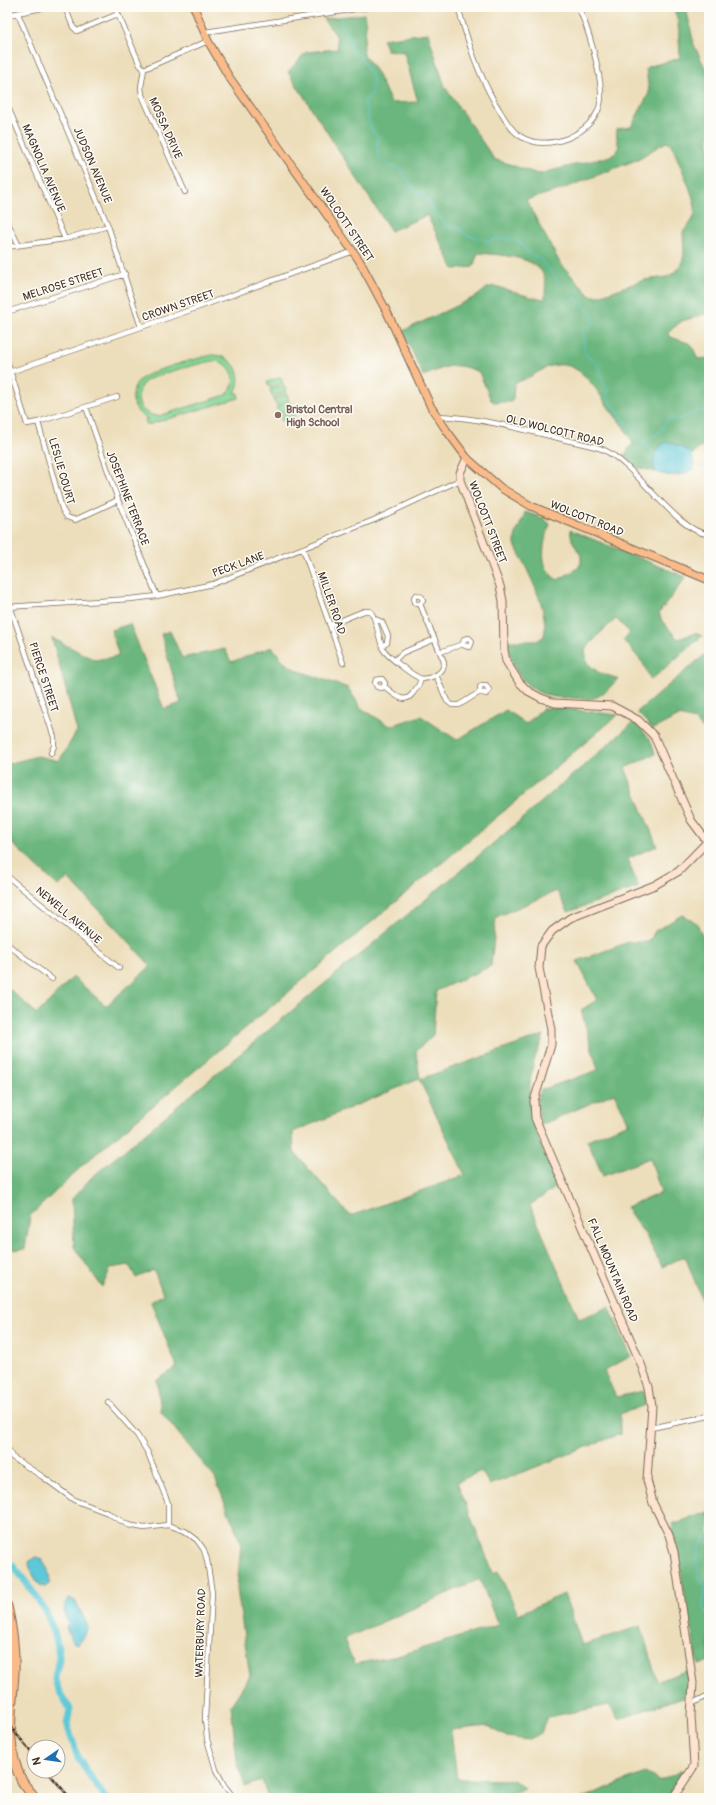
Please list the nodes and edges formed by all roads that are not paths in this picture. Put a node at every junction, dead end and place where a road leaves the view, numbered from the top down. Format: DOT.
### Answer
graph roads {
  1 [pos="7,7"];
  2 [pos="47,7"];
  3 [pos="65,7"];
  4 [pos="115,7"];
  5 [pos="194,7"];
  6 [pos="369,7"];
  7 [pos="458,7"];
  8 [pos="578,7"];
  9 [pos="18,14"];
  10 [pos="118,14"];
  11 [pos="8,15"];
  12 [pos="205,32"];
  13 [pos="208,41"];
  14 [pos="144,69"];
  15 [pos="7,104"];
  16 [pos="185,192"];
  17 [pos="7,221"];
  18 [pos="108,226"];
  19 [pos="65,239"];
  20 [pos="18,244"];
  21 [pos="7,246"];
  22 [pos="354,251"];
  23 [pos="125,274"];
  24 [pos="7,312"];
  25 [pos="141,327"];
  26 [pos="7,361"];
  27 [pos="9,373"];
  28 [pos="117,397"];
  29 [pos="86,407"];
  30 [pos="437,416"];
  31 [pos="38,422"];
  32 [pos="467,458"];
  33 [pos="460,480"];
  34 [pos="118,500"];
  35 [pos="709,534"];
  36 [pos="303,549"];
  37 [pos="709,580"];
  38 [pos="7,596"];
  39 [pos="156,596"];
  40 [pos="420,604"];
  41 [pos="9,607"];
  42 [pos="375,619"];
  43 [pos="330,625"];
  44 [pos="435,639"];
  45 [pos="463,644"];
  46 [pos="382,646"];
  47 [pos="440,652"];
  48 [pos="395,660"];
  49 [pos="343,663"];
  50 [pos="436,675"];
  51 [pos="421,679"];
  52 [pos="384,686"];
  53 [pos="480,692"];
  54 [pos="51,753"];
  55 [pos="708,841"];
  56 [pos="7,876"];
  57 [pos="7,944"];
  58 [pos="119,968"];
  59 [pos="52,979"];
  60 [pos="108,1402"];
  61 [pos="709,1416"];
  62 [pos="651,1428"];
  63 [pos="7,1447"];
  64 [pos="168,1525"];
  65 [pos="7,1606"];
  66 [pos="709,1695"];
  67 [pos="691,1704"];
  68 [pos="34,1798"];
  69 [pos="234,1798"];
  70 [pos="673,1798"];
  1 -- 11 [label="street"];
  2 -- 9 [label="street"];
  3 -- 10 [label="street"];
  4 -- 10 [label="street"];
  5 -- 12 [label="main road, WOLCOTT STREET"];
  6 -- 12 [label="street"];
  7 -- 8 [label="street"];
  9 -- 11 [label="street"];
  9 -- 18 [label="street, JUDSON AVENUE"];
  10 -- 14 [label="street"];
  12 -- 13 [label="main road, WOLCOTT STREET"];
  13 -- 14 [label="street"];
  13 -- 22 [label="main road, WOLCOTT STREET"];
  14 -- 16 [label="street, MOSSA DRIVE"];
  15 -- 19 [label="street, MAGNOLIA AVENUE"];
  17 -- 20 [label="street"];
  18 -- 19 [label="street"];
  18 -- 23 [label="street, JUDSON AVENUE"];
  19 -- 20 [label="street"];
  20 -- 21 [label="street"];
  22 -- 25 [label="street, CROWN STREET"];
  22 -- 30 [label="main road, WOLCOTT STREET"];
  23 -- 24 [label="street, MELROSE STREET"];
  23 -- 25 [label="street, JUDSON AVENUE"];
  25 -- 27 [label="street, CROWN STREET"];
  26 -- 27 [label="street"];
  27 -- 31 [label="street"];
  28 -- 29 [label="street"];
  29 -- 31 [label="street"];
  29 -- 34 [label="street, JOSEPHINE TERRACE"];
  30 -- 32 [label="main road, WOLCOTT STREET"];
  30 -- 35 [label="street, OLD WOLCOTT ROAD"];
  31 -- 34 [label="street, LESLIE COURT"];
  32 -- 33 [label="main road, WOLCOTT STREET"];
  32 -- 37 [label="main road, WOLCOTT ROAD"];
  33 -- 36 [label="street, PECK LANE"];
  33 -- 55 [label="main road, WOLCOTT STREET"];
  34 -- 39 [label="street, JOSEPHINE TERRACE"];
  36 -- 39 [label="street, PECK LANE"];
  36 -- 43 [label="street, MILLER ROAD"];
  38 -- 41 [label="street, PIERCE STREET"];
  39 -- 41 [label="street, PECK LANE"];
  40 -- 44 [label="street"];
  41 -- 54 [label="street, PIERCE STREET"];
  42 -- 43 [label="street"];
  42 -- 46 [label="street"];
  42 -- 46 [label="street"];
  43 -- 49 [label="street, MILLER ROAD"];
  44 -- 47 [label="street"];
  44 -- 48 [label="street"];
  45 -- 47 [label="street"];
  46 -- 48 [label="street"];
  47 -- 50 [label="street"];
  48 -- 51 [label="street"];
  50 -- 51 [label="street"];
  50 -- 53 [label="street"];
  51 -- 52 [label="street"];
  55 -- 62 [label="main road, FALL MOUNTAIN ROAD"];
  56 -- 58 [label="street, NEWELL AVENUE"];
  57 -- 59 [label="street"];
  60 -- 64 [label="street"];
  61 -- 62 [label="street"];
  62 -- 67 [label="main road, FALL MOUNTAIN ROAD"];
  63 -- 64 [label="street, WATERBURY ROAD"];
  64 -- 69 [label="street, WATERBURY ROAD"];
  65 -- 68 [label="highway"];
  66 -- 67 [label="street"];
  67 -- 70 [label="main road, FALL MOUNTAIN ROAD"];
}
